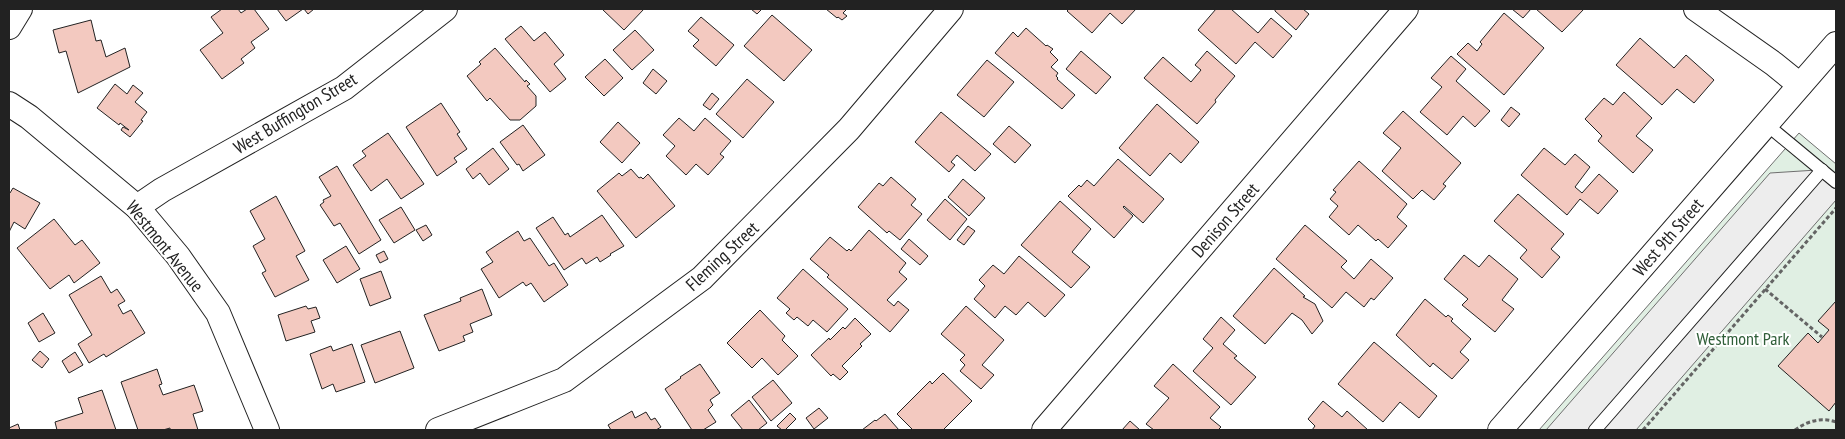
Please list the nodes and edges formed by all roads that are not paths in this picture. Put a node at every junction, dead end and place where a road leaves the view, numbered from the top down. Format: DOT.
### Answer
graph roads {
  1 [pos="20,9"];
  2 [pos="445,9"];
  3 [pos="951,9"];
  4 [pos="1406,9"];
  5 [pos="1696,9"];
  6 [pos="9,28"];
  7 [pos="1836,44"];
  8 [pos="1800,85"];
  9 [pos="9,104"];
  10 [pos="1766,124"];
  11 [pos="1822,170"];
  12 [pos="1836,182"];
  13 [pos="137,207"];
  14 [pos="267,430"];
  15 [pos="438,430"];
  16 [pos="1044,430"];
  17 [pos="1500,430"];
  18 [pos="1595,430"];
  1 -- 6 [label="street"];
  2 -- 13 [label="street, West Buffington Street"];
  3 -- 15 [label="street, Fleming Street"];
  4 -- 16 [label="street, Denison Street"];
  5 -- 8 [label="street"];
  7 -- 8 [label="street, West 9th Street"];
  8 -- 10 [label="street, West 9th Street"];
  9 -- 13 [label="street, Westmont Avenue"];
  10 -- 11 [label="lane"];
  10 -- 17 [label="street, West 9th Street"];
  11 -- 12 [label="lane"];
  11 -- 18 [label="lane"];
  13 -- 14 [label="street, Westmont Avenue"];
}
